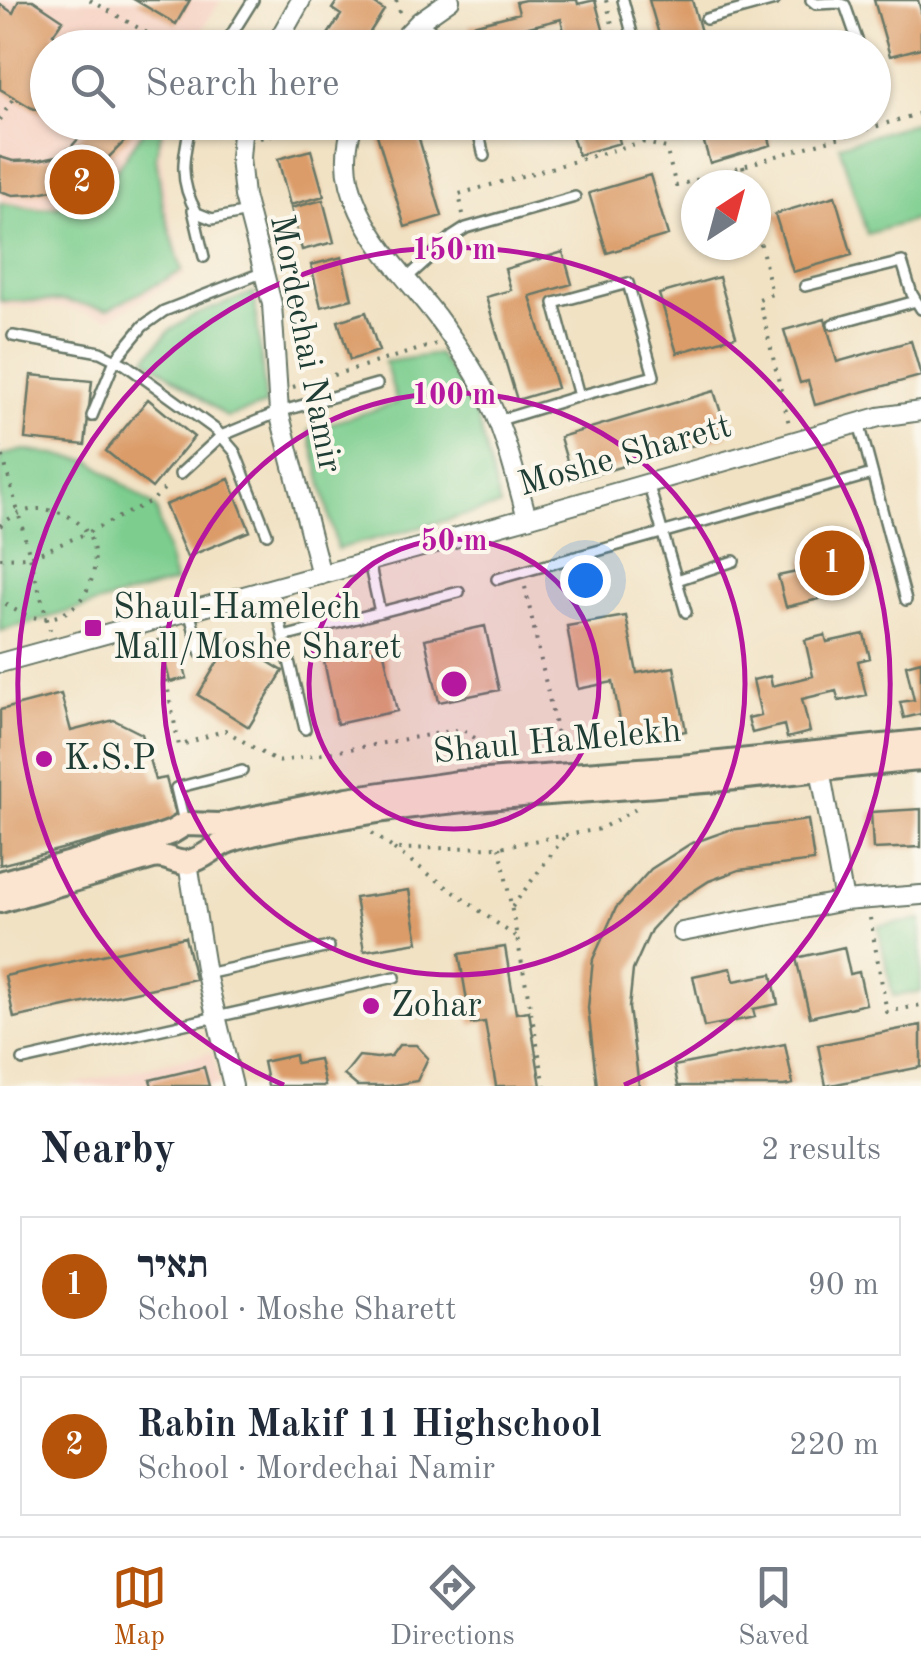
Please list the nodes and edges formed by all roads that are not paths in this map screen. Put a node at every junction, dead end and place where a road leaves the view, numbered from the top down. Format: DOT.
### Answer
graph roads {
  1 [pos="253,0"];
  2 [pos="301,0"];
  3 [pos="450,0"];
  4 [pos="623,0"];
  5 [pos="775,0"];
  6 [pos="811,0"];
  7 [pos="706,19"];
  8 [pos="420,21"];
  9 [pos="234,30"];
  10 [pos="284,30"];
  11 [pos="411,30"];
  12 [pos="431,30"];
  13 [pos="631,30"];
  14 [pos="854,30"];
  15 [pos="188,140"];
  16 [pos="241,140"];
  17 [pos="350,140"];
  18 [pos="480,140"];
  19 [pos="484,156"];
  20 [pos="575,197"];
  21 [pos="191,203"];
  22 [pos="248,212"];
  23 [pos="204,257"];
  24 [pos="264,272"];
  25 [pos="406,278"];
  26 [pos="806,286"];
  27 [pos="918,305"];
  28 [pos="834,324"];
  29 [pos="13,336"];
  30 [pos="115,360"];
  31 [pos="377,384"];
  32 [pos="579,396"];
  33 [pos="921,411"];
  34 [pos="280,412"];
  35 [pos="92,416"];
  36 [pos="497,421"];
  37 [pos="859,423"];
  38 [pos="220,436"];
  39 [pos="180,474"];
  40 [pos="872,474"];
  41 [pos="648,483"];
  42 [pos="528,518"];
  43 [pos="663,533"];
  44 [pos="267,534"];
  45 [pos="369,562"];
  46 [pos="734,562"];
  47 [pos="321,575"];
  48 [pos="498,579"];
  49 [pos="677,580"];
  50 [pos="272,588"];
  51 [pos="459,592"];
  52 [pos="906,600"];
  53 [pos="189,610"];
  54 [pos="380,612"];
  55 [pos="686,612"];
  56 [pos="284,637"];
  57 [pos="200,654"];
  58 [pos="0,662"];
  59 [pos="305,729"];
  60 [pos="921,742"];
  61 [pos="921,759"];
  62 [pos="820,769"];
  63 [pos="242,772"];
  64 [pos="186,827"];
  65 [pos="209,851"];
  66 [pos="180,860"];
  67 [pos="0,883"];
  68 [pos="921,894"];
  69 [pos="0,900"];
  70 [pos="844,901"];
  71 [pos="682,932"];
  72 [pos="329,947"];
  73 [pos="206,974"];
  74 [pos="395,977"];
  75 [pos="217,1017"];
  76 [pos="23,1060"];
  77 [pos="233,1086"];
  1 -- 9 [label="lane"];
  2 -- 10 [label="street"];
  3 -- 8 [label="street"];
  4 -- 13 [label="lane"];
  5 -- 7 [label="lane"];
  6 -- 14 [label="lane"];
  8 -- 11 [label="street"];
  8 -- 12 [label="lane"];
  15 -- 21 [label="lane"];
  16 -- 22 [label="street, Mordechai Namir"];
  17 -- 25 [label="street"];
  18 -- 19 [label="lane"];
  20 -- 25 [label="lane"];
  21 -- 22 [label="lane"];
  21 -- 23 [label="lane"];
  22 -- 24 [label="street, Mordechai Namir"];
  24 -- 30 [label="lane"];
  24 -- 34 [label="street, Mordechai Namir"];
  25 -- 36 [label="street"];
  26 -- 27 [label="lane"];
  27 -- 28 [label="lane"];
  29 -- 30 [label="lane"];
  30 -- 35 [label="lane"];
  30 -- 38 [label="lane"];
  31 -- 34 [label="lane"];
  32 -- 32 [label="lane"];
  32 -- 36 [label="lane"];
  33 -- 37 [label="street, Moshe Sharett"];
  34 -- 38 [label="lane"];
  34 -- 47 [label="street, Mordechai Namir"];
  36 -- 42 [label="street"];
  37 -- 40 [label="lane"];
  37 -- 41 [label="street, Moshe Sharett"];
  38 -- 39 [label="lane"];
  38 -- 44 [label="lane"];
  40 -- 43 [label="lane"];
  40 -- 52 [label="lane"];
  41 -- 42 [label="street, Moshe Sharett"];
  41 -- 43 [label="lane"];
  42 -- 45 [label="street, Moshe Sharett"];
  43 -- 48 [label="lane"];
  43 -- 49 [label="lane"];
  45 -- 47 [label="street, Moshe Sharett"];
  45 -- 54 [label="lane"];
  46 -- 49 [label="lane"];
  47 -- 50 [label="street, Moshe Sharett"];
  49 -- 55 [label="lane"];
  50 -- 53 [label="street, Moshe Sharett"];
  50 -- 56 [label="lane"];
  51 -- 54 [label="lane"];
  53 -- 57 [label="lane"];
  53 -- 58 [label="street, Moshe Sharett"];
  54 -- 56 [label="lane"];
  56 -- 59 [label="lane"];
  60 -- 64 [label="street, Shaul HaMelekh"];
  61 -- 62 [label="street, Shaul HaMelekh"];
  62 -- 65 [label="street, Shaul HaMelekh"];
  62 -- 70 [label="street"];
  63 -- 64 [label="lane"];
  64 -- 65 [label="street"];
  64 -- 66 [label="street"];
  64 -- 67 [label="street, Shaul HaMelekh"];
  65 -- 66 [label="street, Shaul HaMelekh"];
  66 -- 69 [label="street"];
  66 -- 73 [label="street"];
  68 -- 70 [label="street"];
  70 -- 71 [label="street"];
  72 -- 73 [label="lane"];
  73 -- 75 [label="street"];
  74 -- 75 [label="lane"];
  75 -- 76 [label="lane"];
  75 -- 77 [label="street"];
}
